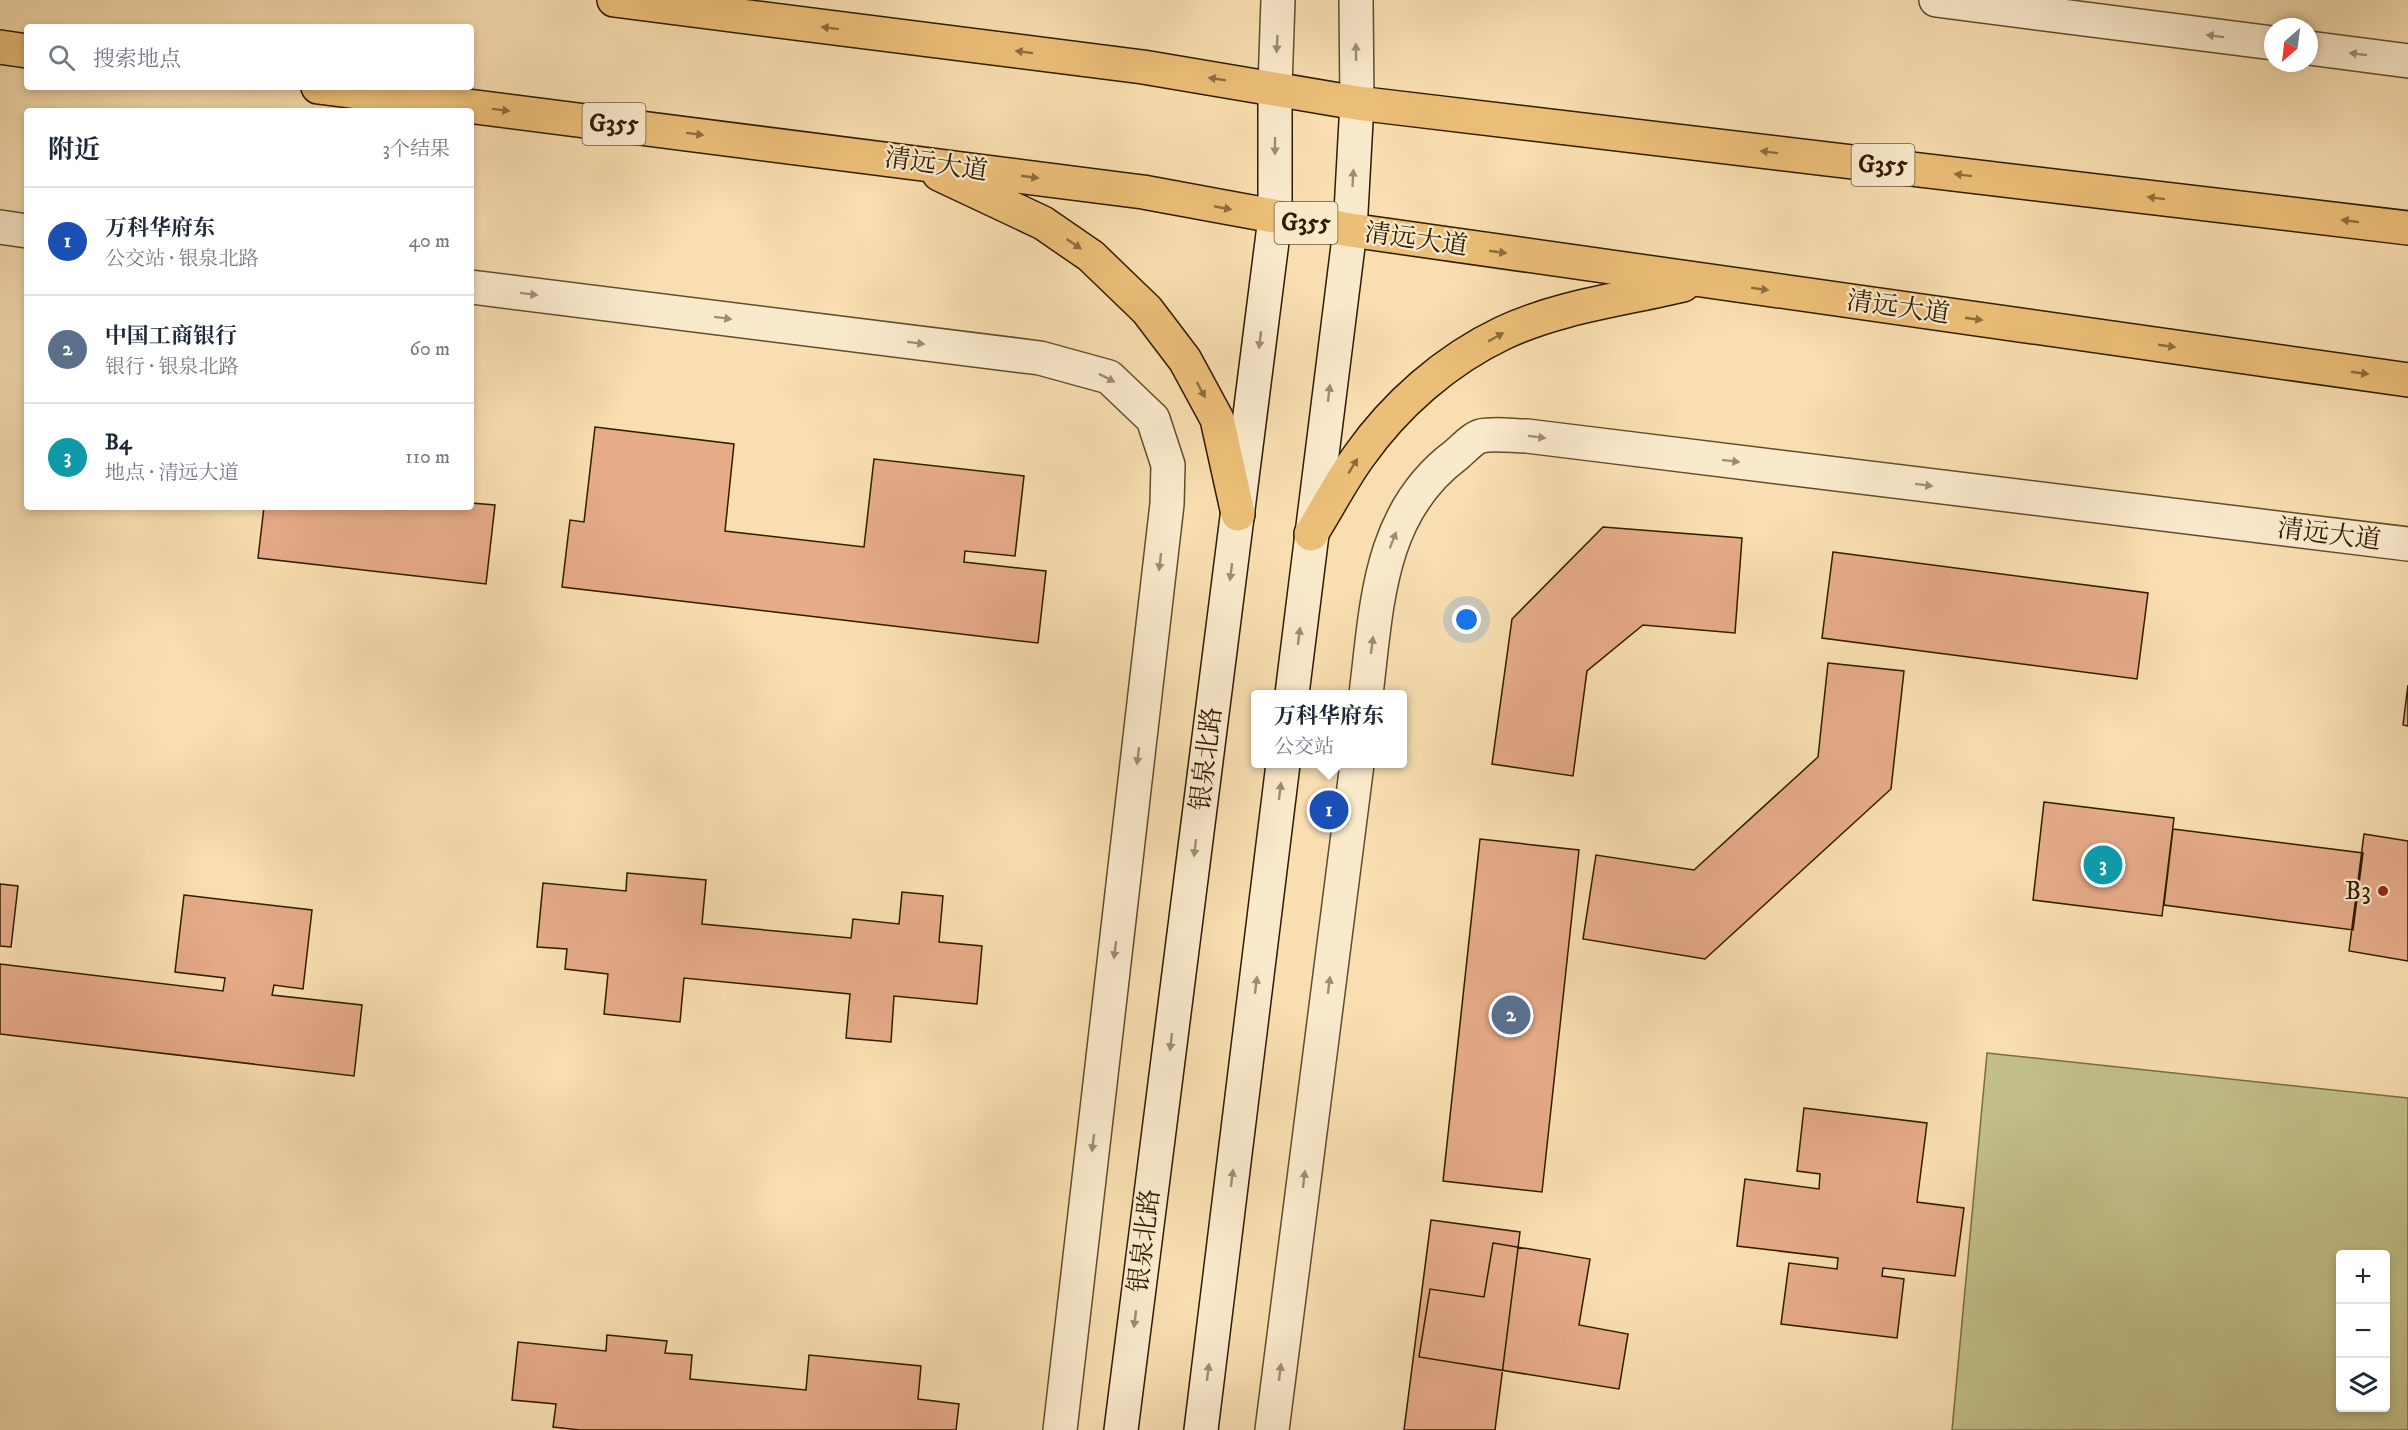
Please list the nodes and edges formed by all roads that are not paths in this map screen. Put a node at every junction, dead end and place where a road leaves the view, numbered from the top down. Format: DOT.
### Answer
graph roads {
  1 [pos="614,0"];
  2 [pos="1278,0"];
  3 [pos="1356,0"];
  4 [pos="1936,0"];
  5 [pos="2264,42"];
  6 [pos="0,47"];
  7 [pos="2318,49"];
  8 [pos="24,51"];
  9 [pos="2408,61"];
  10 [pos="1275,87"];
  11 [pos="342,90"];
  12 [pos="1357,103"];
  13 [pos="910,161"];
  14 [pos="1275,218"];
  15 [pos="0,227"];
  16 [pos="2408,228"];
  17 [pos="1350,230"];
  18 [pos="24,231"];
  19 [pos="1702,281"];
  20 [pos="474,287"];
  21 [pos="2408,380"];
  22 [pos="1238,514"];
  23 [pos="1311,534"];
  24 [pos="2408,544"];
  25 [pos="1292,690"];
  26 [pos="1366,690"];
  27 [pos="1283,768"];
  28 [pos="1356,768"];
  29 [pos="1060,1430"];
  30 [pos="1121,1430"];
  31 [pos="1201,1430"];
  32 [pos="1272,1430"];
  10 -- 1 [label="highway, G355, one-way"];
  2 -- 10 [label="street, 银泉北路, one-way"];
  12 -- 3 [label="street, one-way"];
  5 -- 4 [label="street, one-way"];
  6 -- 8 [label="highway"];
  9 -- 7 [label="street, one-way"];
  10 -- 12 [label="highway, G355"];
  10 -- 14 [label="street, 银泉北路, one-way"];
  11 -- 13 [label="highway, 清远大道 / G355, one-way"];
  16 -- 12 [label="highway, G355, one-way"];
  17 -- 12 [label="street, one-way"];
  13 -- 14 [label="highway, 清远大道 / G355, one-way"];
  13 -- 22 [label="highway, one-way"];
  14 -- 17 [label="highway, 清远大道 / G355"];
  14 -- 22 [label="street, 银泉北路, one-way"];
  15 -- 18 [label="street"];
  17 -- 19 [label="highway, 清远大道 / G355, one-way"];
  23 -- 17 [label="street, one-way"];
  19 -- 21 [label="highway, 清远大道 / G355, one-way"];
  23 -- 19 [label="highway, one-way"];
  20 -- 29 [label="street, one-way"];
  22 -- 30 [label="street, 银泉北路, one-way"];
  25 -- 23 [label="street, one-way"];
  26 -- 24 [label="street, 清远大道, one-way"];
  31 -- 27 [label="street, one-way"];
  32 -- 28 [label="street, one-way"];
}
